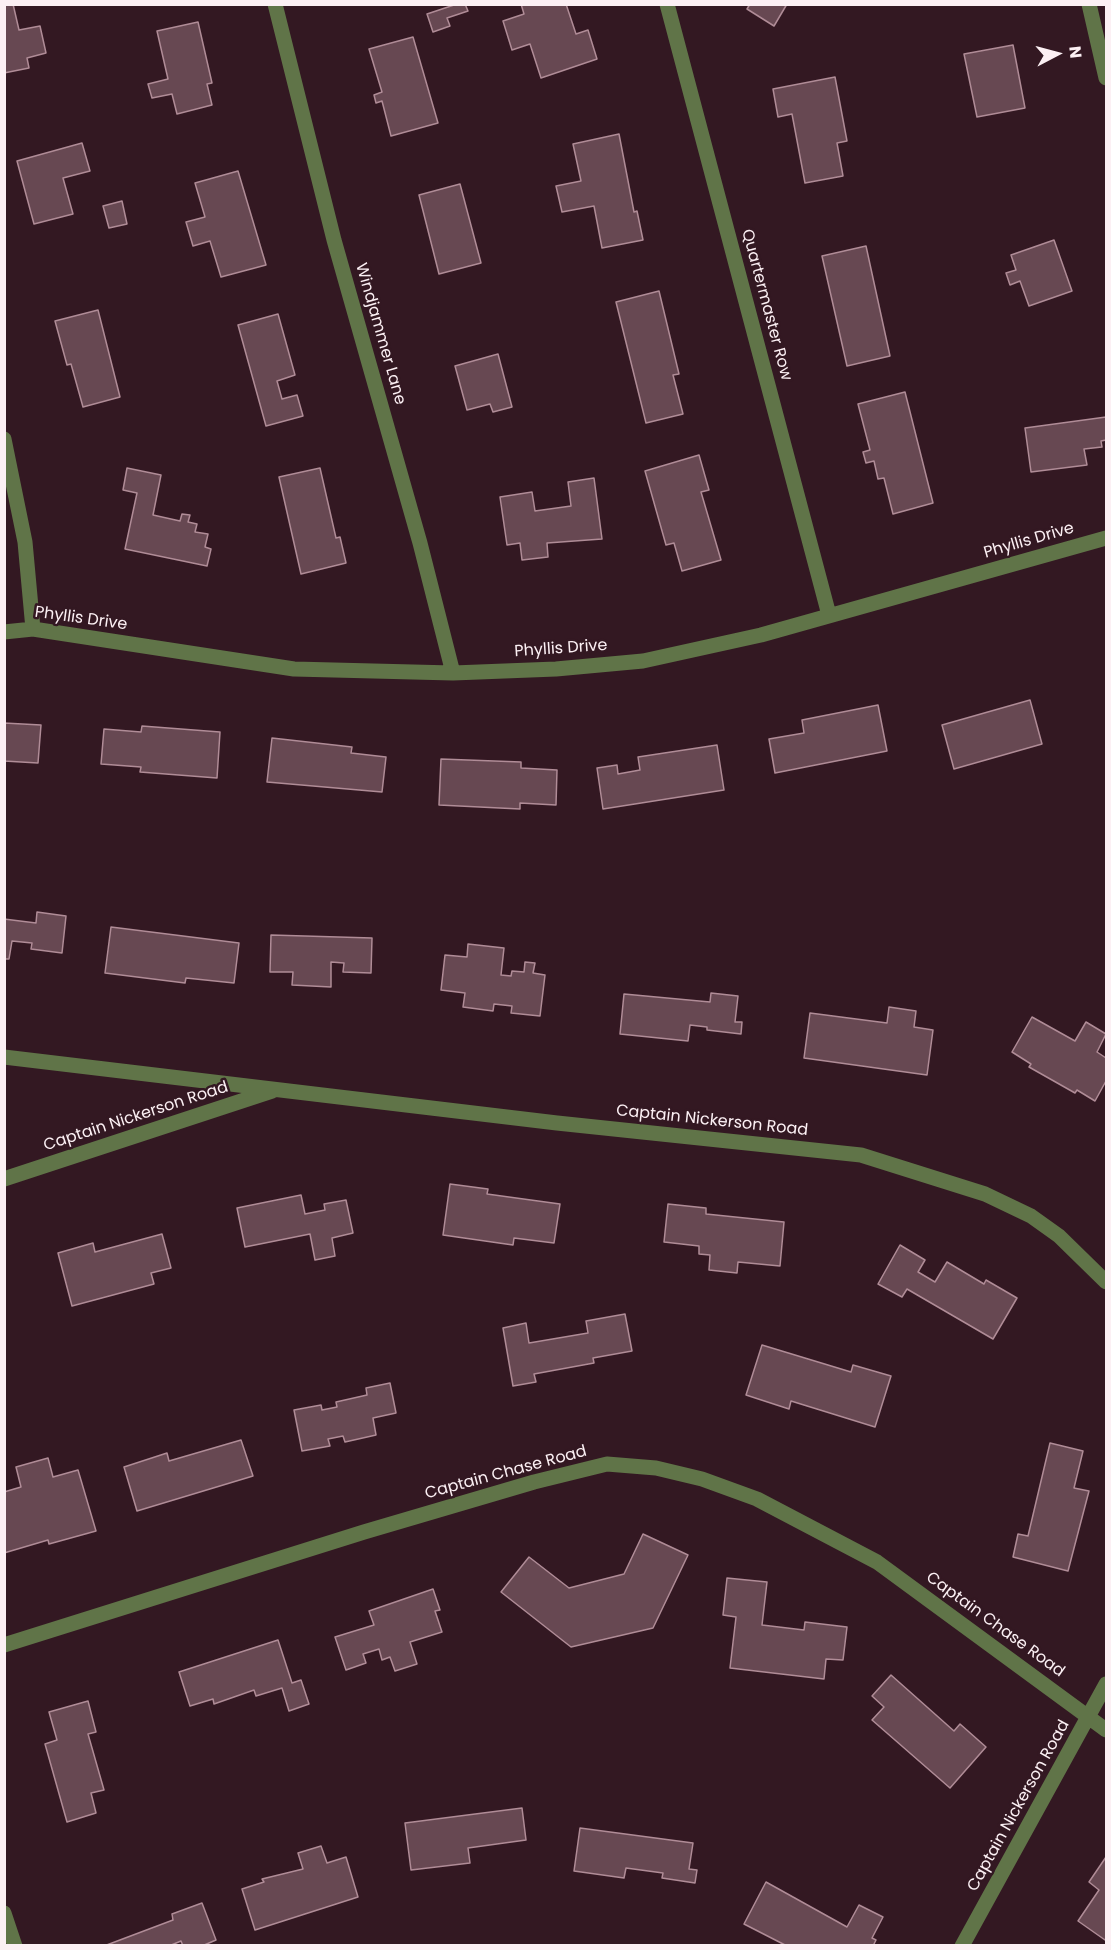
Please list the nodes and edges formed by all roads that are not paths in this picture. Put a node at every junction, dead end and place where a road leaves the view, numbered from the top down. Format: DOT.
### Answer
graph roads {
  1 [pos="275,4"];
  2 [pos="667,4"];
  3 [pos="1089,4"];
  4 [pos="1107,78"];
  5 [pos="4,439"];
  6 [pos="1107,538"];
  7 [pos="830,615"];
  8 [pos="33,629"];
  9 [pos="4,632"];
  10 [pos="453,673"];
  11 [pos="4,1057"];
  12 [pos="280,1089"];
  13 [pos="4,1179"];
  14 [pos="1107,1282"];
  15 [pos="4,1645"];
  16 [pos="1107,1684"];
  17 [pos="1089,1716"];
  18 [pos="1107,1730"];
  19 [pos="4,1912"];
  20 [pos="15,1946"];
  21 [pos="962,1946"];
  1 -- 10 [label="street, Windjammer Lane"];
  2 -- 7 [label="street, Quartermaster Row"];
  3 -- 4 [label="street"];
  5 -- 8 [label="street"];
  6 -- 7 [label="street, Phyllis Drive"];
  7 -- 10 [label="street, Phyllis Drive"];
  8 -- 9 [label="street, Phyllis Drive"];
  8 -- 10 [label="street, Phyllis Drive"];
  11 -- 12 [label="street, Captain Nickerson Road"];
  12 -- 13 [label="street, Captain Nickerson Road"];
  12 -- 14 [label="street, Captain Nickerson Road"];
  15 -- 17 [label="street, Captain Chase Road"];
  16 -- 17 [label="street, Captain Nickerson Road"];
  17 -- 18 [label="street, Captain Chase Road"];
  17 -- 21 [label="street, Captain Nickerson Road"];
  19 -- 20 [label="street"];
}
